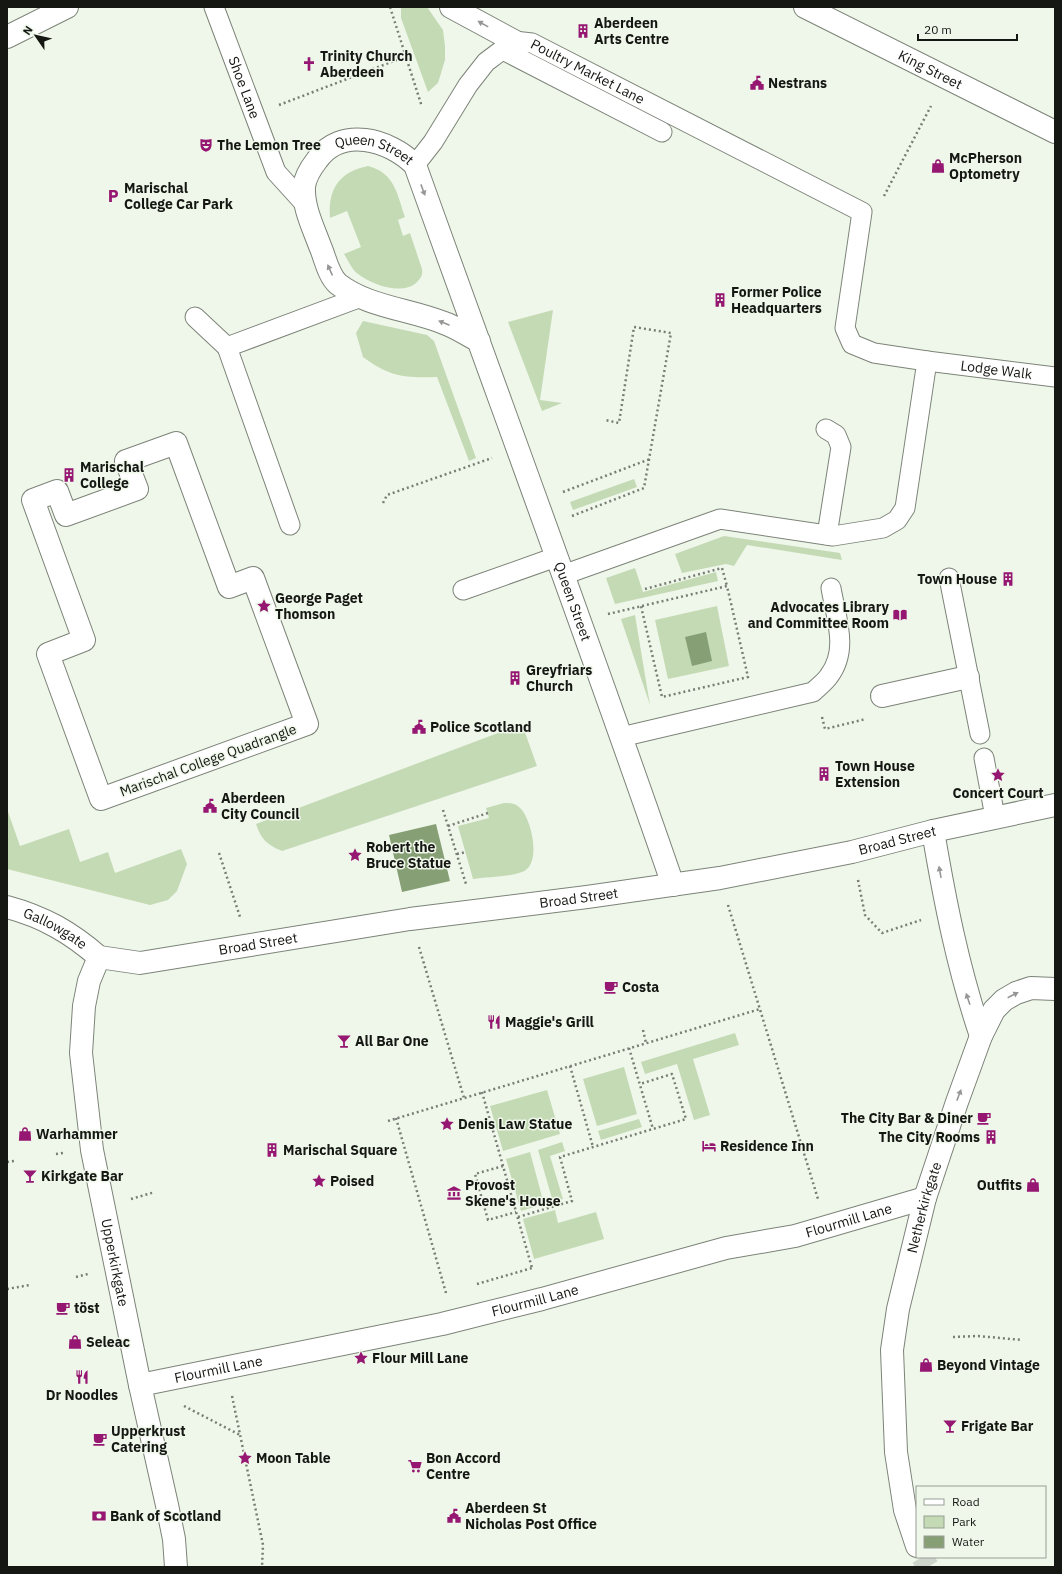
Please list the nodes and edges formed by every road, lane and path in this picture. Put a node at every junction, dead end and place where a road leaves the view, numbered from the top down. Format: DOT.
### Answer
graph roads {
  1 [pos="67,7"];
  2 [pos="214,7"];
  3 [pos="390,7"];
  4 [pos="451,7"];
  5 [pos="805,7"];
  6 [pos="7,37"];
  7 [pos="509,45"];
  8 [pos="407,56"];
  9 [pos="931,106"];
  10 [pos="254,115"];
  11 [pos="662,132"];
  12 [pos="1055,132"];
  13 [pos="433,142"];
  14 [pos="415,165"];
  15 [pos="305,204"];
  16 [pos="862,212"];
  17 [pos="361,297"];
  18 [pos="195,317"];
  19 [pos="479,341"];
  20 [pos="227,348"];
  21 [pos="932,362"];
  22 [pos="1055,377"];
  23 [pos="604,420"];
  24 [pos="826,429"];
  25 [pos="517,448"];
  26 [pos="650,459"];
  27 [pos="571,489"];
  28 [pos="33,500"];
  29 [pos="384,503"];
  30 [pos="290,525"];
  31 [pos="546,526"];
  32 [pos="827,535"];
  33 [pos="560,566"];
  34 [pos="949,578"];
  35 [pos="727,586"];
  36 [pos="831,588"];
  37 [pos="645,589"];
  38 [pos="463,590"];
  39 [pos="641,606"];
  40 [pos="618,612"];
  41 [pos="968,677"];
  42 [pos="882,696"];
  43 [pos="980,734"];
  44 [pos="621,737"];
  45 [pos="984,758"];
  46 [pos="1055,805"];
  47 [pos="444,810"];
  48 [pos="488,813"];
  49 [pos="995,817"];
  50 [pos="448,826"];
  51 [pos="933,831"];
  52 [pos="466,852"];
  53 [pos="852,852"];
  54 [pos="219,853"];
  55 [pos="458,854"];
  56 [pos="720,878"];
  57 [pos="674,885"];
  58 [pos="7,907"];
  59 [pos="474,912"];
  60 [pos="947,912"];
  61 [pos="410,919"];
  62 [pos="249,946"];
  63 [pos="99,957"];
  64 [pos="1055,989"];
  65 [pos="760,1008"];
  66 [pos="642,1030"];
  67 [pos="981,1036"];
  68 [pos="646,1043"];
  69 [pos="628,1048"];
  70 [pos="570,1066"];
  71 [pos="640,1084"];
  72 [pos="482,1092"];
  73 [pos="464,1098"];
  74 [pos="396,1118"];
  75 [pos="388,1121"];
  76 [pos="653,1129"];
  77 [pos="593,1147"];
  78 [pos="14,1161"];
  79 [pos="7,1162"];
  80 [pos="503,1166"];
  81 [pos="925,1198"];
  82 [pos="516,1212"];
  83 [pos="518,1217"];
  84 [pos="827,1227"];
  85 [pos="530,1261"];
  86 [pos="532,1268"];
  87 [pos="474,1284"];
  88 [pos="30,1285"];
  89 [pos="7,1289"];
  90 [pos="453,1291"];
  91 [pos="953,1336"];
  92 [pos="1022,1340"];
  93 [pos="140,1385"];
  94 [pos="232,1392"];
  95 [pos="187,1408"];
  96 [pos="240,1435"];
  97 [pos="916,1543"];
  98 [pos="176,1567"];
  99 [pos="262,1567"];
  1 -- 6 [label="street"];
  2 -- 10 [label="lane, Shoe Lane"];
  3 -- 8 [label="path"];
  7 -- 4 [label="street, one-way"];
  5 -- 12 [label="street, King Street"];
  7 -- 11 [label="lane"];
  7 -- 13 [label="lane"];
  7 -- 16 [label="lane, Poultry Market Lane"];
  8 -- 10 [label="path"];
  8 -- 13 [label="path"];
  9 -- 16 [label="path"];
  10 -- 15 [label="lane, Shoe Lane"];
  13 -- 14 [label="lane"];
  14 -- 15 [label="street, Queen Street"];
  14 -- 19 [label="street, Queen Street, one-way"];
  17 -- 15 [label="street, Queen Street, one-way"];
  16 -- 21 [label="lane, Lodge Walk"];
  19 -- 17 [label="street, Queen Street, one-way"];
  17 -- 20 [label="lane"];
  18 -- 20 [label="lane"];
  19 -- 25 [label="street, Queen Street"];
  20 -- 30 [label="lane"];
  21 -- 22 [label="lane, Lodge Walk"];
  21 -- 32 [label="lane"];
  23 -- 26 [label="path"];
  24 -- 32 [label="lane"];
  25 -- 29 [label="path"];
  25 -- 31 [label="street, Queen Street"];
  26 -- 27 [label="path"];
  26 -- 31 [label="path"];
  28 -- 28 [label="street, Marischal College Quadrangle"];
  31 -- 33 [label="street, Queen Street"];
  32 -- 33 [label="lane"];
  33 -- 38 [label="lane"];
  33 -- 44 [label="street, Queen Street"];
  34 -- 41 [label="lane"];
  35 -- 37 [label="path"];
  35 -- 39 [label="path"];
  35 -- 39 [label="path"];
  36 -- 44 [label="lane"];
  39 -- 40 [label="path"];
  41 -- 42 [label="street"];
  41 -- 43 [label="lane"];
  44 -- 57 [label="street, Queen Street"];
  45 -- 49 [label="lane"];
  46 -- 49 [label="street, Broad Street"];
  47 -- 50 [label="path"];
  48 -- 50 [label="path"];
  49 -- 51 [label="street, Broad Street"];
  50 -- 55 [label="path"];
  51 -- 53 [label="street, Broad Street"];
  60 -- 51 [label="street, one-way"];
  52 -- 55 [label="path"];
  53 -- 56 [label="street, Broad Street"];
  53 -- 60 [label="path"];
  54 -- 62 [label="path"];
  55 -- 59 [label="path"];
  56 -- 57 [label="street, Broad Street"];
  56 -- 65 [label="path"];
  57 -- 59 [label="street, Broad Street"];
  58 -- 63 [label="street, Gallowgate"];
  59 -- 61 [label="street, Broad Street"];
  67 -- 60 [label="street, one-way"];
  61 -- 62 [label="street, Broad Street"];
  61 -- 73 [label="path"];
  62 -- 63 [label="street, Broad Street"];
  63 -- 93 [label="street, Upperkirkgate"];
  67 -- 64 [label="street, Netherkirkgate, one-way"];
  65 -- 68 [label="path"];
  65 -- 84 [label="path"];
  66 -- 68 [label="path"];
  81 -- 67 [label="street, Netherkirkgate, one-way"];
  68 -- 69 [label="path"];
  69 -- 70 [label="path"];
  69 -- 71 [label="path"];
  70 -- 72 [label="path"];
  70 -- 77 [label="path"];
  71 -- 76 [label="path"];
  71 -- 76 [label="path"];
  72 -- 73 [label="path"];
  72 -- 80 [label="path"];
  73 -- 74 [label="path"];
  74 -- 75 [label="path"];
  74 -- 90 [label="path"];
  76 -- 77 [label="path"];
  77 -- 83 [label="path"];
  78 -- 79 [label="path"];
  80 -- 82 [label="path"];
  80 -- 82 [label="path"];
  81 -- 84 [label="street, Flourmill Lane"];
  81 -- 97 [label="street, Netherkirkgate"];
  82 -- 83 [label="path"];
  83 -- 85 [label="path"];
  84 -- 93 [label="street, Flourmill Lane"];
  86 -- 87 [label="path"];
  88 -- 89 [label="path"];
  91 -- 92 [label="path"];
  93 -- 98 [label="street, Upperkirkgate"];
  94 -- 96 [label="path"];
  95 -- 96 [label="path"];
  96 -- 99 [label="path"];
}
